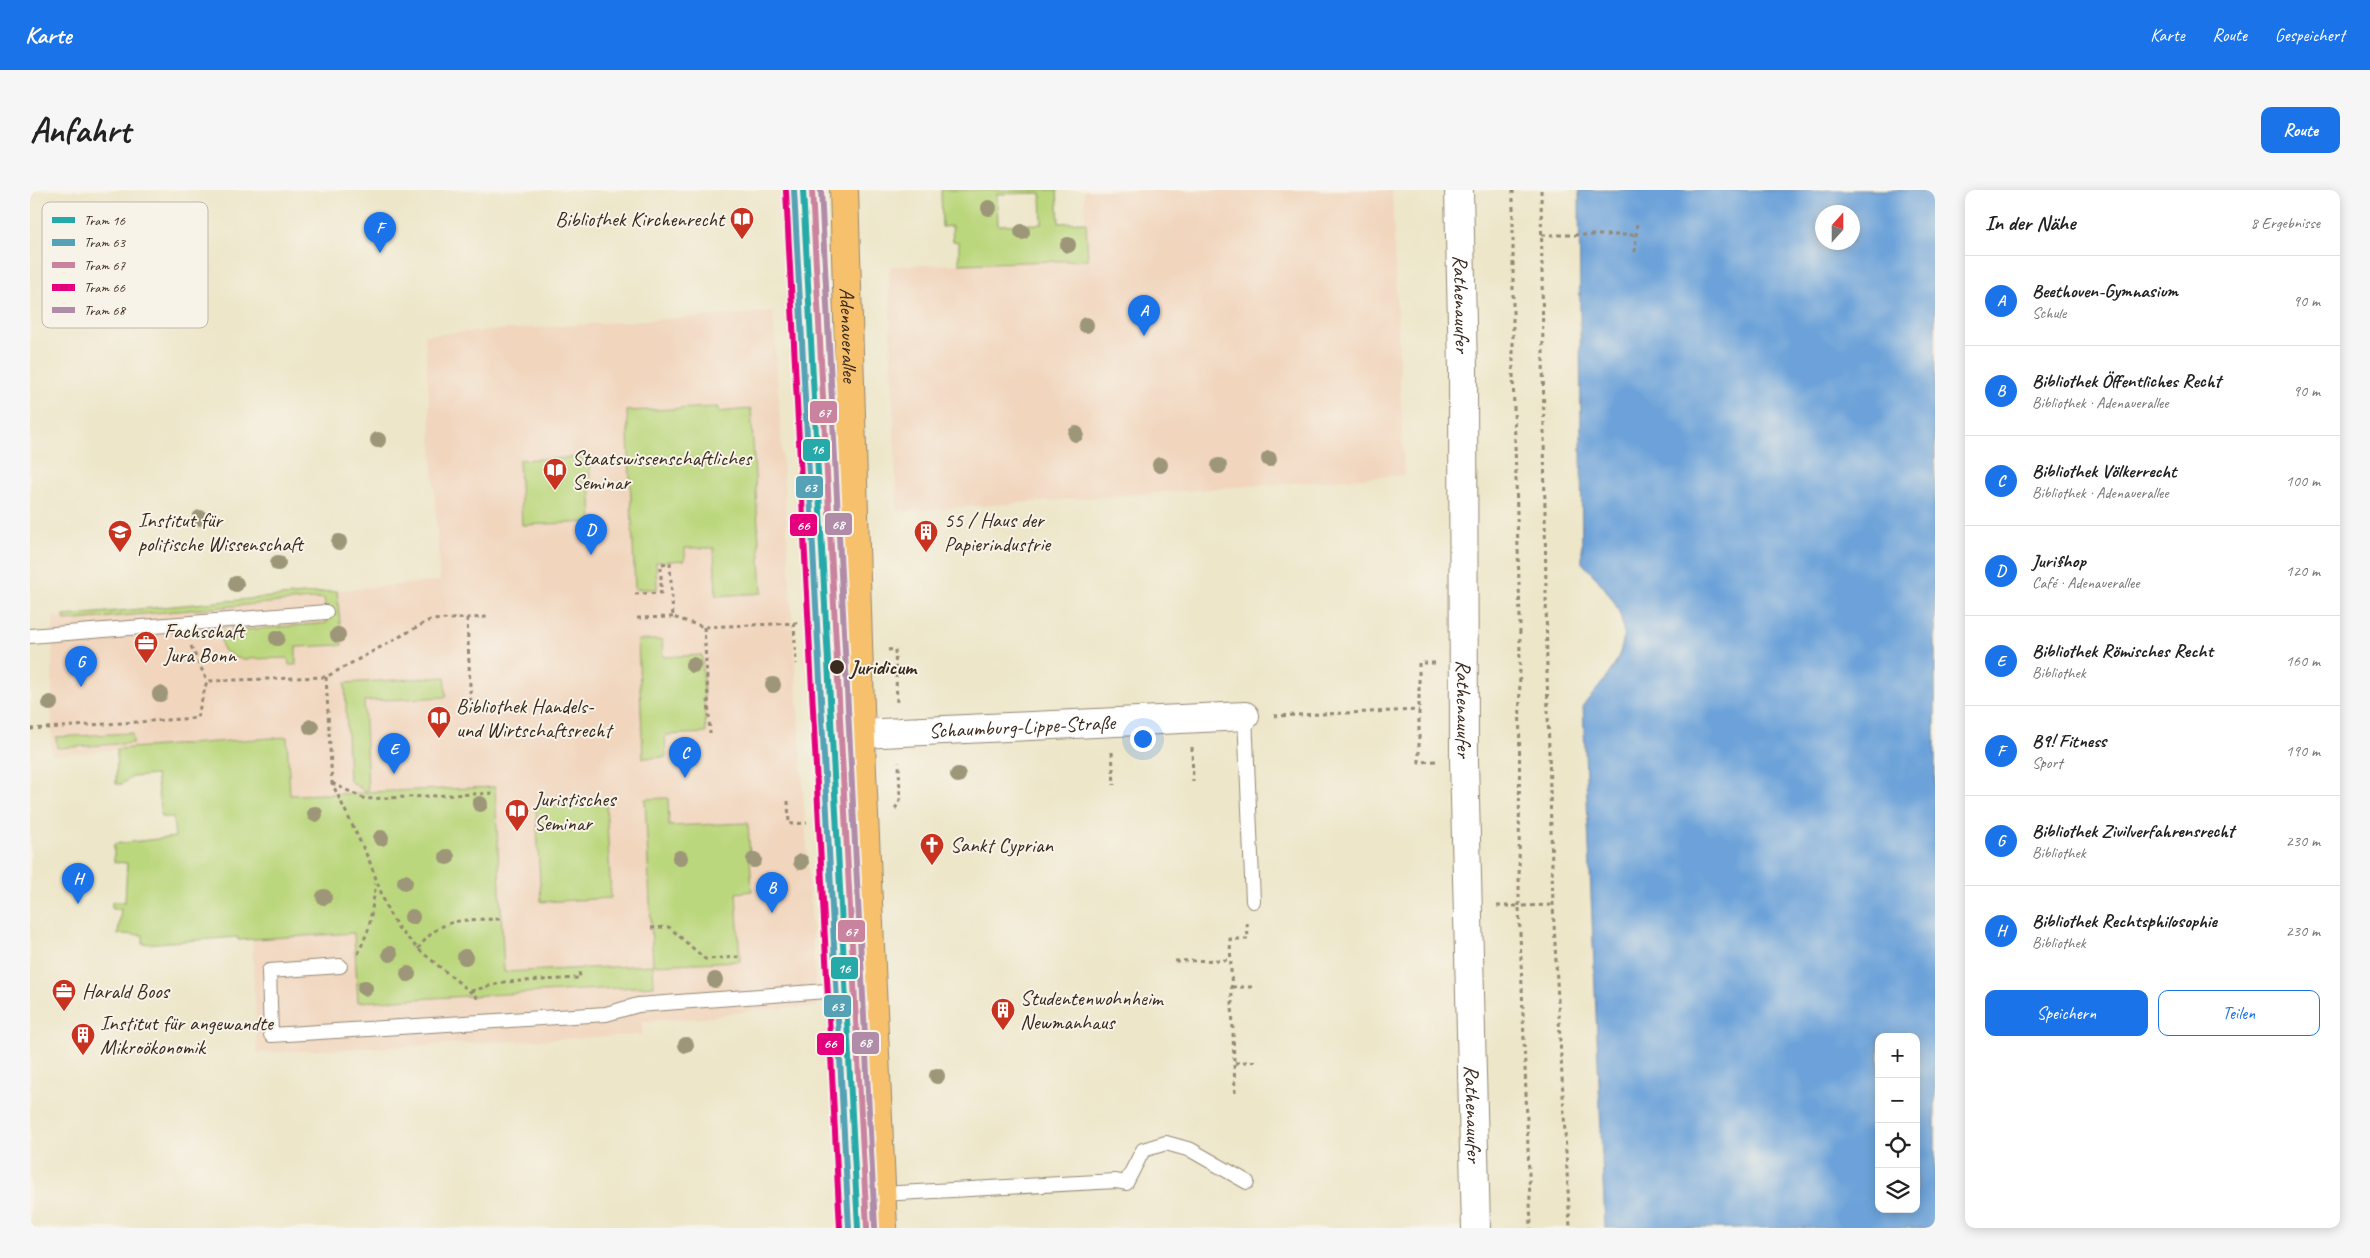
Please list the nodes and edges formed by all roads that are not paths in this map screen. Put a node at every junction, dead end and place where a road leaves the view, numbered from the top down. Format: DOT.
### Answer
graph roads {
  1 [pos="807,190"];
  2 [pos="844,190"];
  3 [pos="1459,190"];
  4 [pos="326,612"];
  5 [pos="30,636"];
  6 [pos="1245,716"];
  7 [pos="860,734"];
  8 [pos="1253,900"];
  9 [pos="340,966"];
  10 [pos="840,990"];
  11 [pos="1246,1182"];
  12 [pos="881,1194"];
  13 [pos="851,1228"];
  14 [pos="883,1228"];
  15 [pos="1476,1228"];
  1 -- 10 [label="main road, Adenauerallee"];
  2 -- 7 [label="main road, Adenauerallee"];
  3 -- 15 [label="street, Rathenauufer"];
  4 -- 5 [label="lane"];
  6 -- 7 [label="street, Schaumburg-Lippe-Straße"];
  6 -- 8 [label="lane"];
  7 -- 12 [label="main road, Adenauerallee"];
  9 -- 10 [label="lane"];
  10 -- 13 [label="main road, Adenauerallee"];
  11 -- 12 [label="lane"];
  12 -- 14 [label="main road, Adenauerallee"];
}
